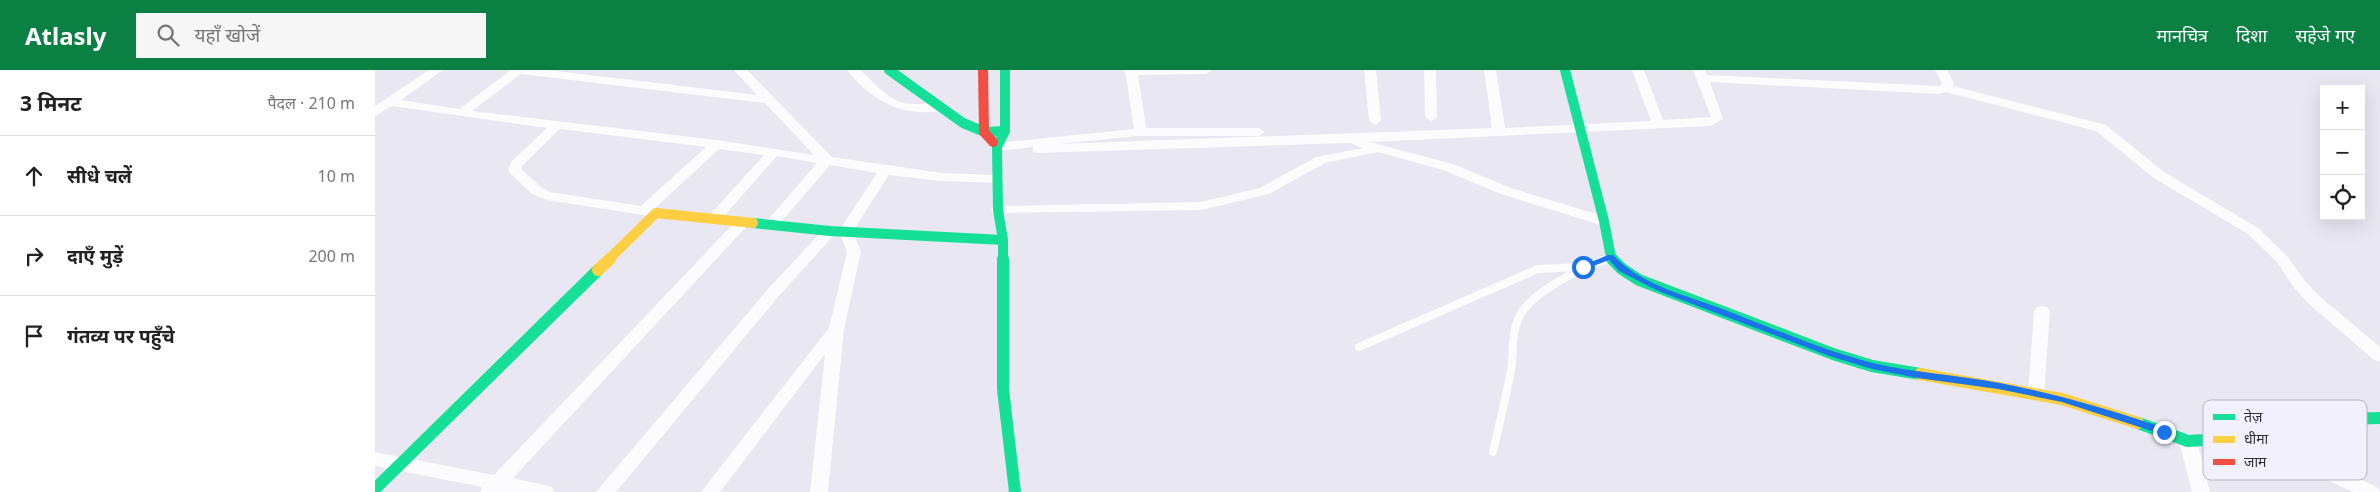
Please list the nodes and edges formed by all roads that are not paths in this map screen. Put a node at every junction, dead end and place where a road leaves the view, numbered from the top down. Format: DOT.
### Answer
graph roads {
  1 [pos="437,70"];
  2 [pos="518,70"];
  3 [pos="740,70"];
  4 [pos="853,70"];
  5 [pos="889,70"];
  6 [pos="983,70"];
  7 [pos="1005,70"];
  8 [pos="1205,70"];
  9 [pos="1370,70"];
  10 [pos="1430,70"];
  11 [pos="1489,70"];
  12 [pos="1565,70"];
  13 [pos="1638,70"];
  14 [pos="1941,70"];
  15 [pos="1131,71"];
  16 [pos="1700,74"];
  17 [pos="1766,75"];
  18 [pos="927,82"];
  19 [pos="1947,88"];
  20 [pos="770,100"];
  21 [pos="392,102"];
  22 [pos="942,107"];
  23 [pos="375,112"];
  24 [pos="461,113"];
  25 [pos="1431,117"];
  26 [pos="1375,121"];
  27 [pos="1658,124"];
  28 [pos="557,125"];
  29 [pos="1581,127"];
  30 [pos="1005,131"];
  31 [pos="984,132"];
  32 [pos="1139,132"];
  33 [pos="1499,132"];
  34 [pos="1347,139"];
  35 [pos="717,144"];
  36 [pos="997,147"];
  37 [pos="1039,149"];
  38 [pos="1377,150"];
  39 [pos="774,152"];
  40 [pos="827,160"];
  41 [pos="885,170"];
  42 [pos="997,179"];
  43 [pos="998,210"];
  44 [pos="650,212"];
  45 [pos="713,220"];
  46 [pos="1604,221"];
  47 [pos="742,222"];
  48 [pos="771,225"];
  49 [pos="846,230"];
  50 [pos="830,231"];
  51 [pos="1003,240"];
  52 [pos="1611,257"];
  53 [pos="1583,267"];
  54 [pos="2042,311"];
  55 [pos="835,330"];
  56 [pos="1359,347"];
  57 [pos="2380,356"];
  58 [pos="2035,394"];
  59 [pos="2367,418"];
  60 [pos="2380,418"];
  61 [pos="2203,438"];
  62 [pos="2188,441"];
  63 [pos="1493,452"];
  64 [pos="375,459"];
  65 [pos="401,464"];
  66 [pos="2344,480"];
  67 [pos="494,487"];
  68 [pos="375,489"];
  69 [pos="546,492"];
  70 [pos="605,492"];
  71 [pos="710,492"];
  72 [pos="819,492"];
  73 [pos="1015,492"];
  74 [pos="2201,492"];
  75 [pos="2371,492"];
  1 -- 21 [label="street"];
  2 -- 20 [label="street"];
  2 -- 24 [label="street"];
  3 -- 20 [label="street"];
  4 -- 22 [label="street"];
  5 -- 22 [label="street"];
  6 -- 31 [label="street"];
  7 -- 30 [label="street"];
  8 -- 15 [label="street"];
  9 -- 26 [label="street"];
  10 -- 25 [label="street"];
  11 -- 33 [label="street"];
  12 -- 29 [label="street"];
  13 -- 27 [label="street"];
  14 -- 19 [label="street"];
  15 -- 32 [label="street"];
  16 -- 17 [label="street"];
  16 -- 27 [label="street"];
  17 -- 19 [label="street"];
  18 -- 22 [label="street"];
  19 -- 57 [label="street"];
  20 -- 40 [label="street"];
  21 -- 23 [label="street"];
  21 -- 24 [label="street"];
  22 -- 31 [label="street"];
  24 -- 28 [label="street"];
  27 -- 29 [label="street"];
  28 -- 35 [label="street"];
  28 -- 44 [label="street"];
  29 -- 33 [label="street"];
  29 -- 46 [label="street"];
  30 -- 31 [label="street"];
  30 -- 36 [label="street"];
  31 -- 36 [label="street"];
  32 -- 34 [label="street"];
  32 -- 36 [label="street"];
  33 -- 34 [label="street"];
  34 -- 37 [label="street"];
  34 -- 38 [label="street"];
  35 -- 39 [label="street"];
  35 -- 44 [label="street"];
  36 -- 42 [label="street"];
  38 -- 43 [label="street"];
  38 -- 46 [label="street"];
  39 -- 40 [label="street"];
  39 -- 45 [label="street"];
  40 -- 41 [label="street"];
  40 -- 48 [label="street"];
  41 -- 42 [label="street"];
  41 -- 49 [label="street"];
  42 -- 43 [label="street"];
  43 -- 51 [label="street"];
  44 -- 45 [label="street"];
  44 -- 65 [label="street"];
  45 -- 47 [label="street"];
  46 -- 52 [label="street"];
  47 -- 48 [label="street"];
  47 -- 67 [label="street"];
  48 -- 50 [label="street"];
  49 -- 50 [label="street"];
  49 -- 51 [label="street"];
  49 -- 55 [label="street"];
  50 -- 70 [label="street"];
  51 -- 73 [label="street"];
  52 -- 53 [label="lane"];
  52 -- 58 [label="street"];
  53 -- 56 [label="lane"];
  53 -- 63 [label="lane"];
  54 -- 58 [label="street"];
  55 -- 71 [label="street"];
  55 -- 72 [label="street"];
  58 -- 62 [label="street"];
  59 -- 60 [label="street"];
  61 -- 62 [label="street"];
  62 -- 74 [label="street"];
  64 -- 65 [label="street"];
  65 -- 67 [label="street"];
  65 -- 68 [label="street"];
  66 -- 75 [label="street"];
  67 -- 69 [label="street"];
}
